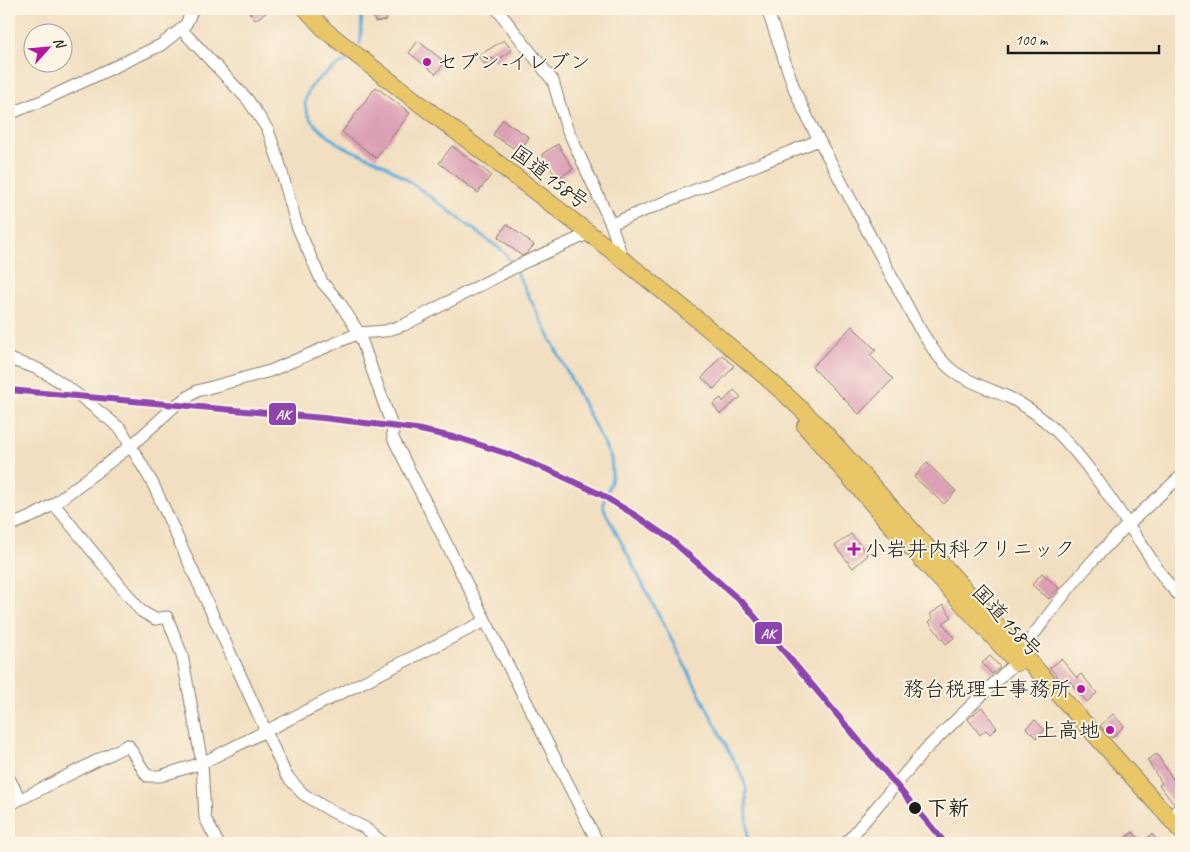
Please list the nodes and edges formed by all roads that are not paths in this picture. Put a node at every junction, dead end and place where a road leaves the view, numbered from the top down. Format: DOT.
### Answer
graph roads {
  1 [pos="193,9"];
  2 [pos="306,9"];
  3 [pos="496,9"];
  4 [pos="768,9"];
  5 [pos="181,29"];
  6 [pos="9,114"];
  7 [pos="819,140"];
  8 [pos="611,224"];
  9 [pos="590,233"];
  10 [pos="622,257"];
  11 [pos="359,333"];
  12 [pos="9,359"];
  13 [pos="132,445"];
  14 [pos="1181,476"];
  15 [pos="54,504"];
  16 [pos="1128,524"];
  17 [pos="9,526"];
  18 [pos="1181,597"];
  19 [pos="485,621"];
  20 [pos="1018,656"];
  21 [pos="265,731"];
  22 [pos="202,764"];
  23 [pos="9,778"];
  24 [pos="20,799"];
  25 [pos="9,805"];
  26 [pos="1175,812"];
  27 [pos="1181,831"];
  28 [pos="218,843"];
  29 [pos="382,843"];
  30 [pos="598,843"];
  31 [pos="846,843"];
  32 [pos="1178,843"];
  1 -- 5 [label="street"];
  2 -- 9 [label="highway, 国道158号"];
  3 -- 8 [label="street"];
  4 -- 7 [label="street"];
  5 -- 6 [label="street"];
  5 -- 11 [label="street"];
  7 -- 8 [label="street"];
  7 -- 16 [label="street"];
  8 -- 10 [label="street"];
  9 -- 10 [label="highway, 国道158号"];
  9 -- 11 [label="street"];
  10 -- 20 [label="highway, 国道158号"];
  11 -- 13 [label="street"];
  11 -- 19 [label="street"];
  12 -- 13 [label="street"];
  13 -- 15 [label="street"];
  13 -- 21 [label="street"];
  14 -- 16 [label="street"];
  15 -- 17 [label="street"];
  15 -- 22 [label="street"];
  16 -- 18 [label="street"];
  16 -- 20 [label="street"];
  19 -- 21 [label="street"];
  19 -- 30 [label="street"];
  20 -- 26 [label="highway, 国道158号"];
  20 -- 31 [label="street"];
  20 -- 32 [label="highway, 国道158号"];
  21 -- 22 [label="street"];
  21 -- 29 [label="street"];
  22 -- 24 [label="street"];
  22 -- 28 [label="street"];
  23 -- 24 [label="street"];
  24 -- 25 [label="street"];
  26 -- 27 [label="highway, 国道158号"];
}
